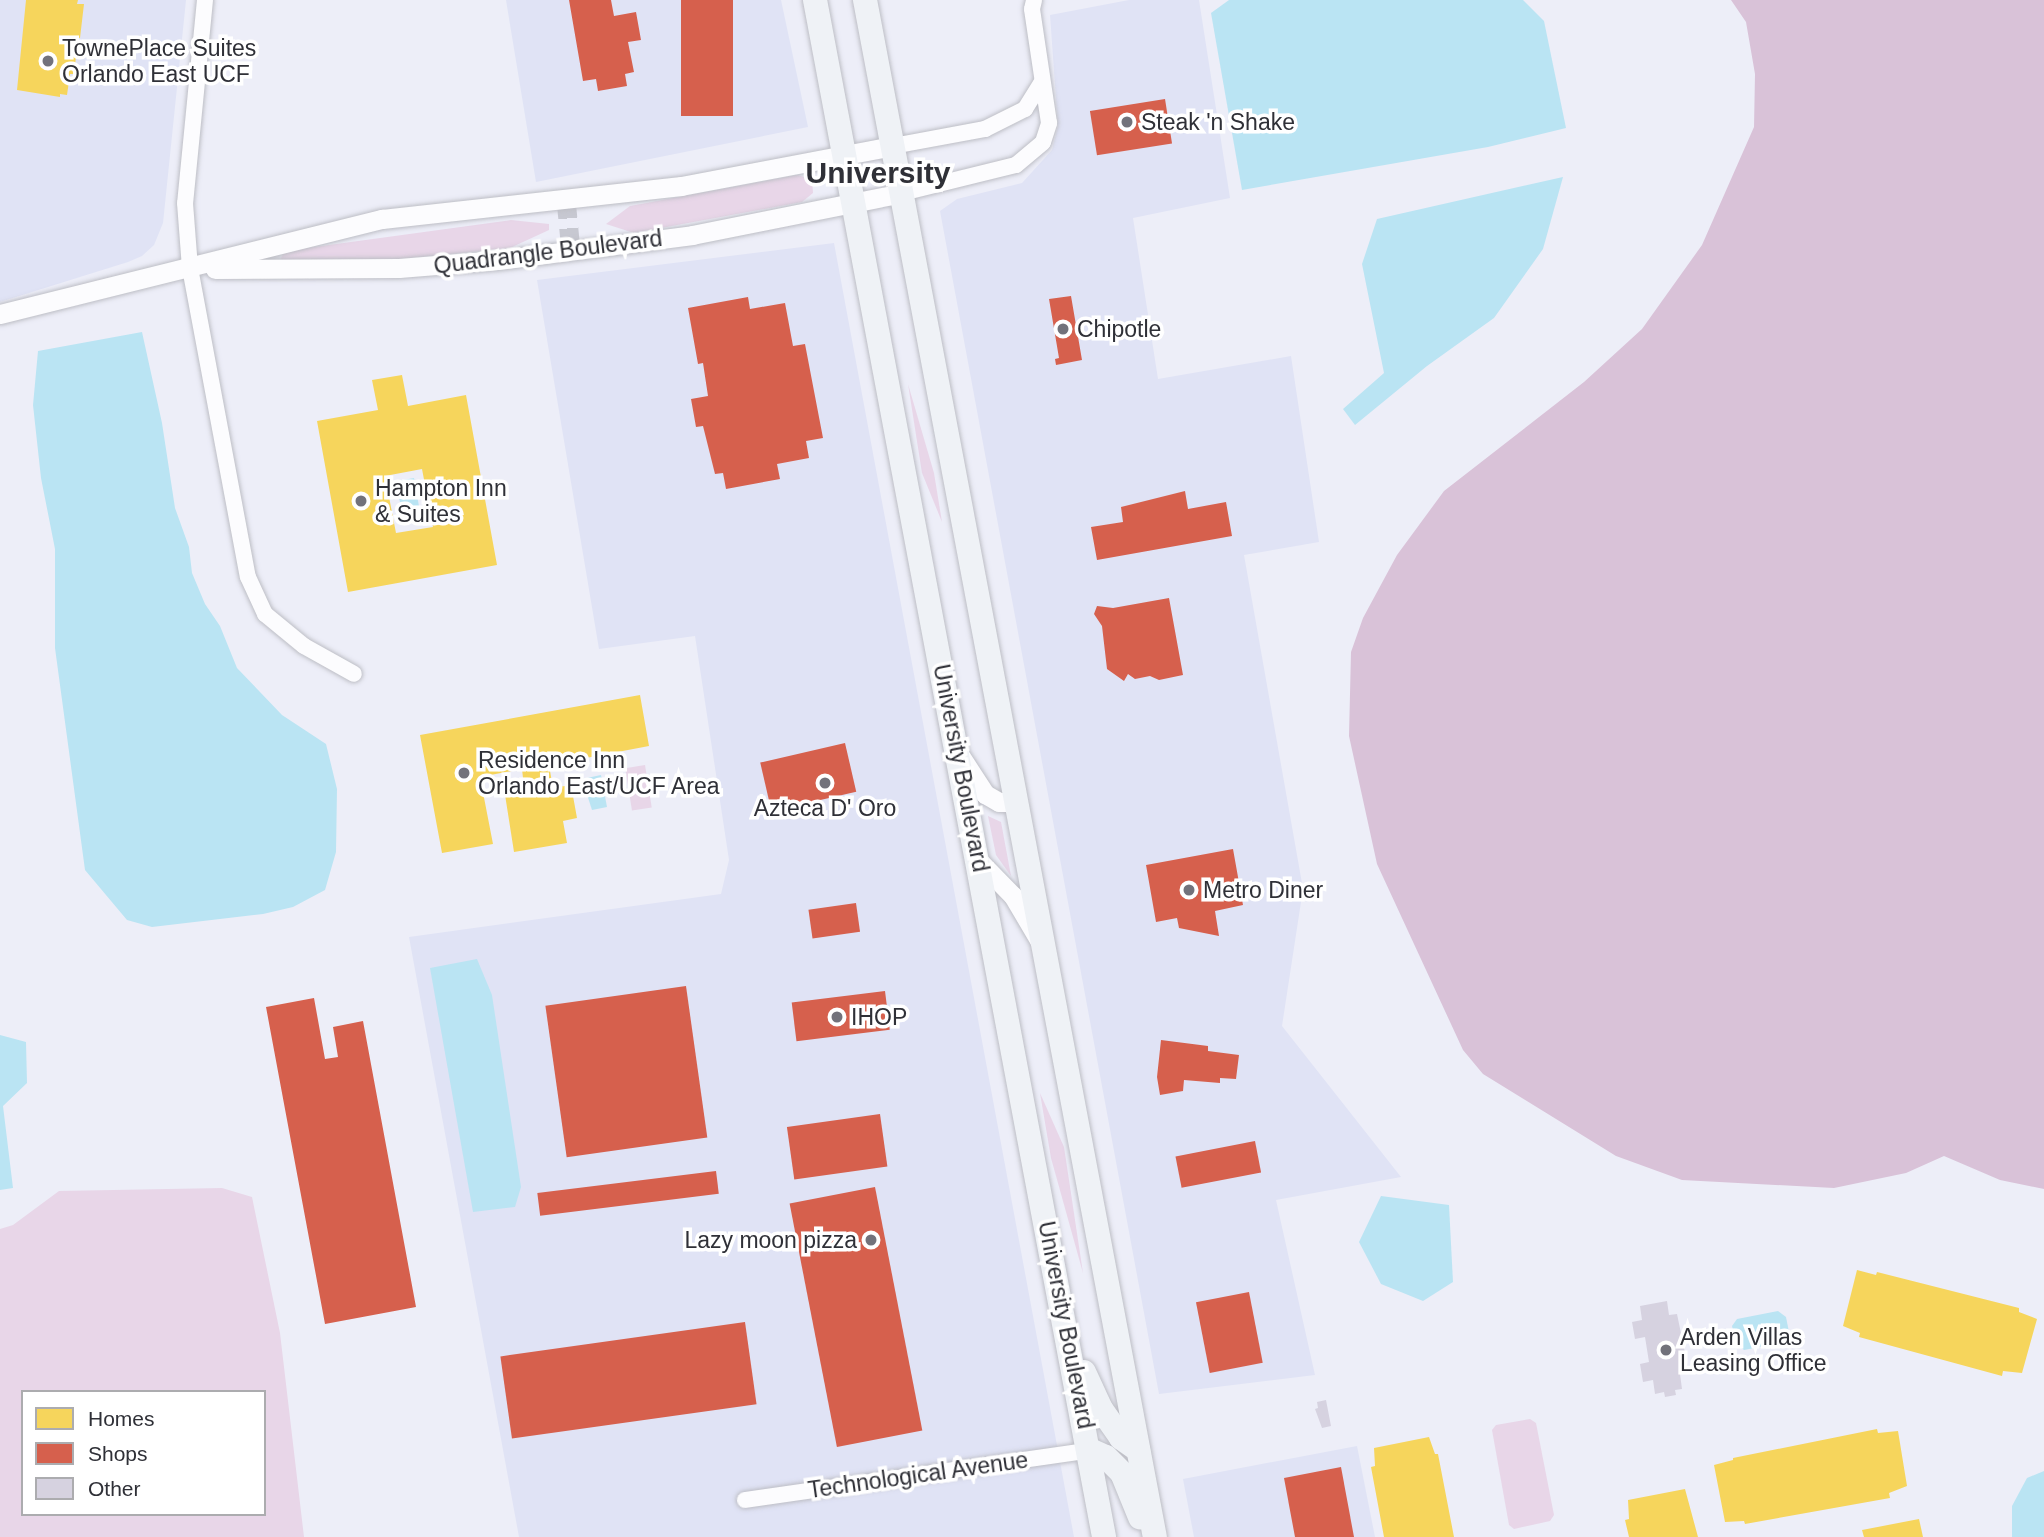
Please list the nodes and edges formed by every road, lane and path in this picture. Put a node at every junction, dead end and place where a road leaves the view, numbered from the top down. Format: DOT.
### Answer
graph roads {
  1 [pos="205,0"];
  2 [pos="815,0"];
  3 [pos="865,0"];
  4 [pos="1034,0"];
  5 [pos="1042,82"];
  6 [pos="893,146"];
  7 [pos="844,154"];
  8 [pos="902,192"];
  9 [pos="854,203"];
  10 [pos="190,268"];
  11 [pos="0,314"];
  12 [pos="354,674"];
  13 [pos="958,754"];
  14 [pos="1017,802"];
  15 [pos="979,862"];
  16 [pos="1045,950"];
  17 [pos="1069,1342"];
  18 [pos="1090,1450"];
  19 [pos="1138,1450"];
  20 [pos="745,1500"];
  21 [pos="1104,1537"];
  22 [pos="1148,1537"];
  23 [pos="1155,1537"];
  1 -- 10 [label="street"];
  2 -- 7 [label="main road, University Boulevard"];
  3 -- 6 [label="main road, University Boulevard"];
  4 -- 5 [label="street"];
  5 -- 6 [label="street"];
  5 -- 8 [label="street"];
  6 -- 7 [label="street, Quadrangle Boulevard"];
  6 -- 8 [label="main road, University Boulevard"];
  7 -- 9 [label="main road, University Boulevard"];
  7 -- 10 [label="street, Quadrangle Boulevard"];
  8 -- 9 [label="street, Quadrangle Boulevard"];
  8 -- 14 [label="main road, University Boulevard"];
  9 -- 10 [label="street, Quadrangle Boulevard"];
  9 -- 13 [label="main road, University Boulevard"];
  10 -- 11 [label="street, Quadrangle Boulevard"];
  10 -- 12 [label="street"];
  13 -- 14 [label="street"];
  13 -- 15 [label="main road, University Boulevard"];
  14 -- 16 [label="main road, University Boulevard"];
  15 -- 16 [label="street"];
  15 -- 17 [label="main road, University Boulevard"];
  16 -- 19 [label="main road, University Boulevard"];
  17 -- 18 [label="main road, University Boulevard"];
  17 -- 19 [label="main road"];
  18 -- 20 [label="street, Technological Avenue"];
  18 -- 21 [label="main road, University Boulevard"];
  18 -- 22 [label="main road"];
  19 -- 23 [label="main road, University Boulevard"];
}
